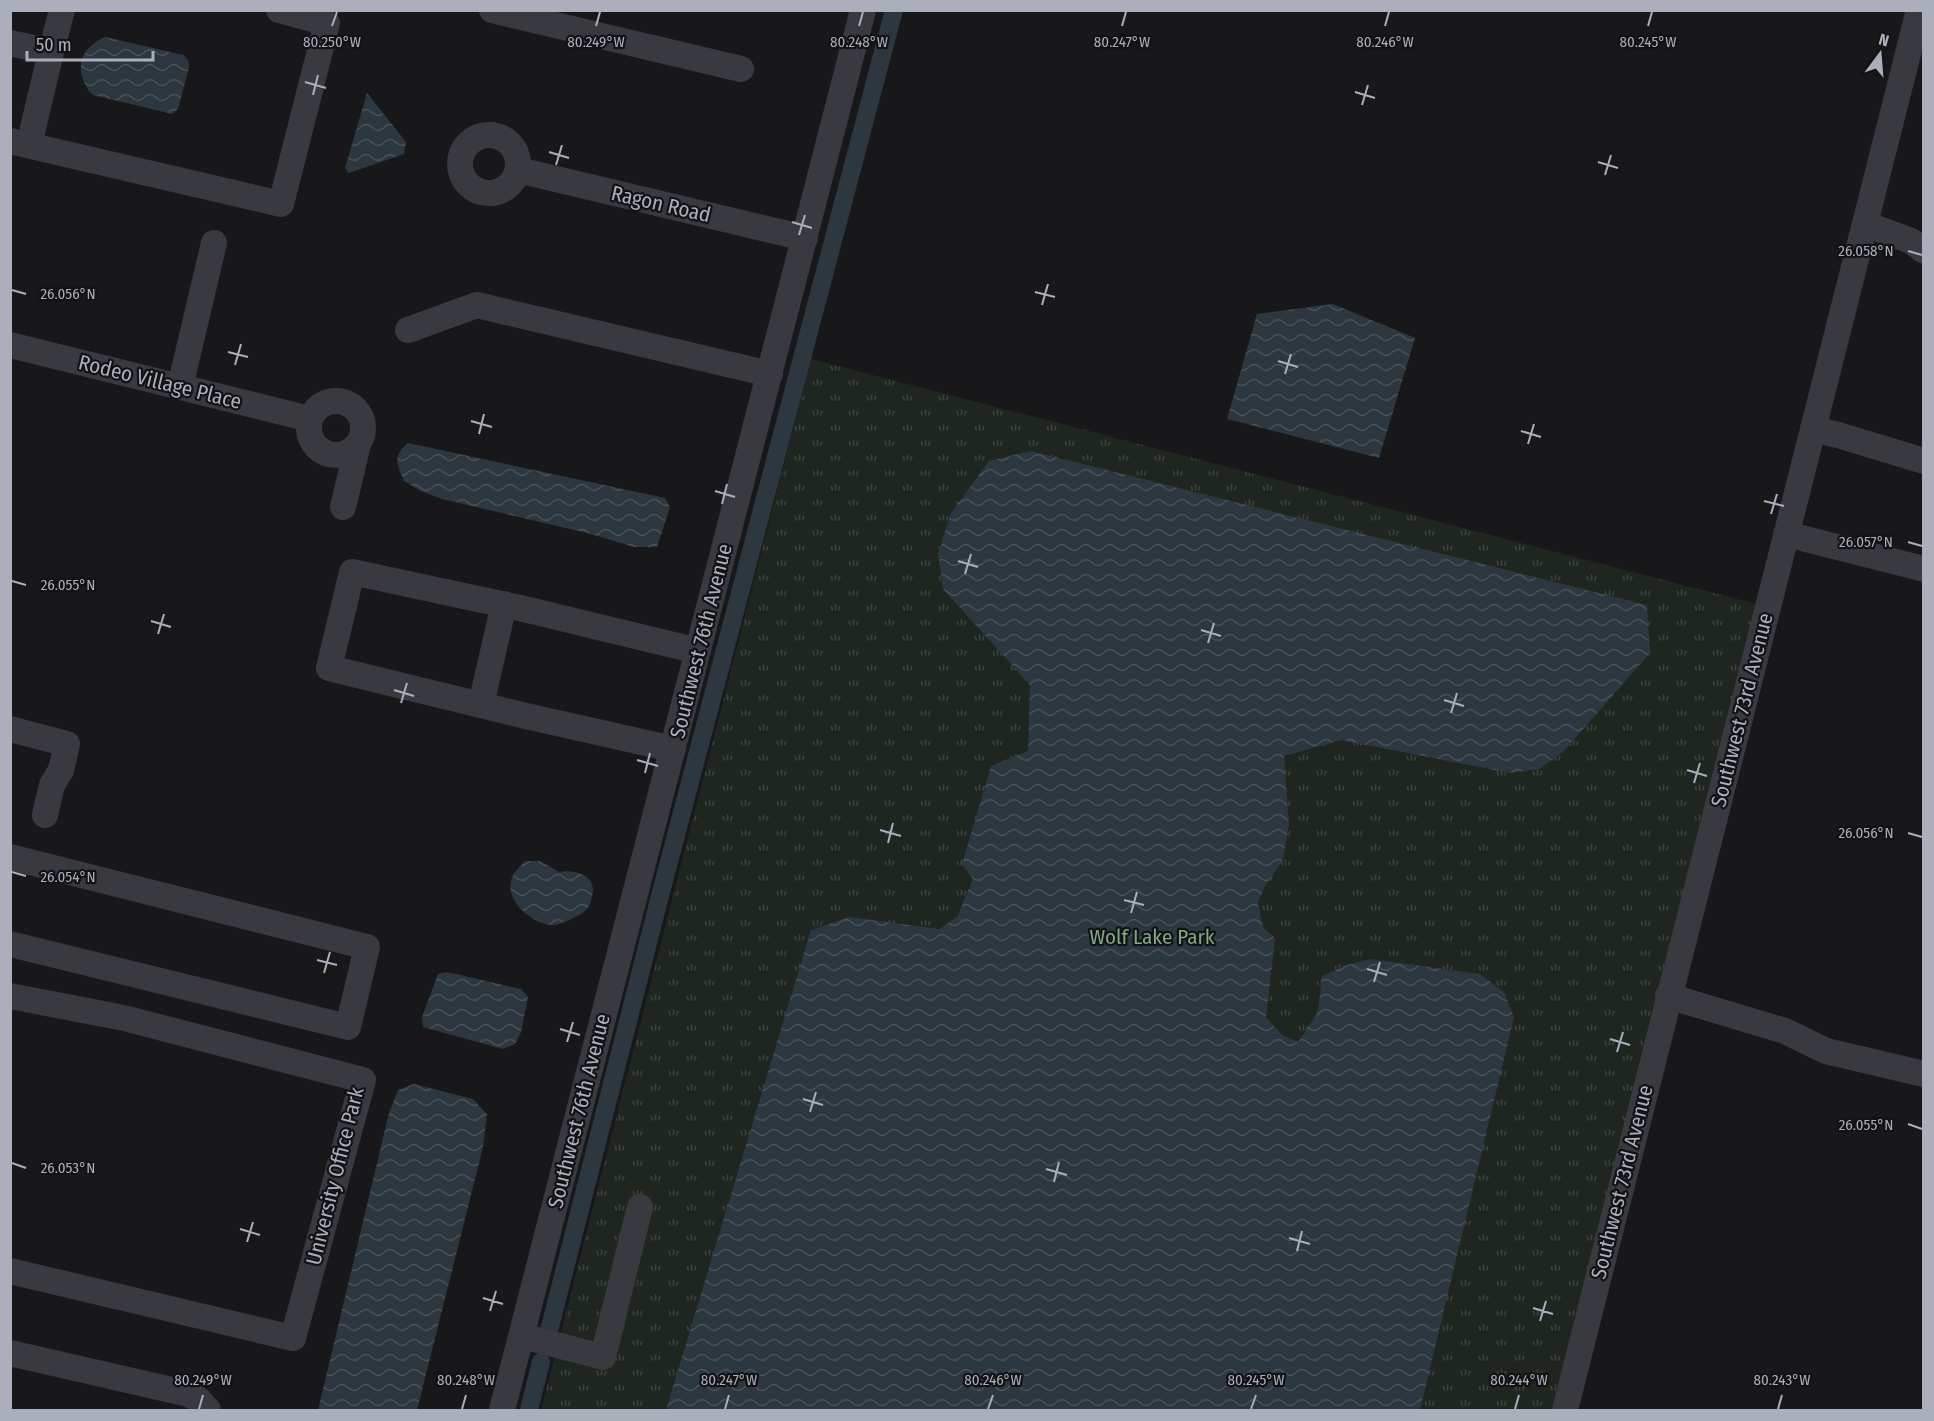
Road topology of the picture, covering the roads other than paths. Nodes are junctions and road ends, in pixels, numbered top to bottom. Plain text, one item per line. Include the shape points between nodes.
1 (62, 10) edge
2 (279, 10) edge
3 (492, 10) edge
4 (863, 10) edge
5 (1919, 10) edge
6 (10, 43) edge
7 (51, 52) junction
8 (741, 69) dead end
9 (20, 143) edge
10 (518, 170) dead end
11 (1865, 224) junction
12 (805, 238) junction
13 (214, 243) dead end
14 (1923, 251) edge
15 (408, 330) dead end
16 (10, 345) edge
17 (770, 374) junction
18 (180, 387) junction
19 (310, 419) junction
20 (1813, 429) junction
21 (358, 444) junction
22 (1923, 461) edge
23 (343, 507) dead end
24 (1786, 534) junction
25 (1923, 569) edge
26 (504, 604) junction
27 (698, 651) junction
28 (481, 705) junction
29 (10, 729) edge
30 (673, 749) junction
31 (45, 815) dead end
32 (10, 857) edge
33 (10, 944) edge
34 (10, 996) edge
35 (1668, 996) junction
36 (1923, 1074) edge
37 (640, 1208) dead end
38 (10, 1271) edge
39 (522, 1336) junction
40 (10, 1353) edge
41 (208, 1410) edge
42 (502, 1410) edge
43 (1565, 1410) edge

1 - 7 street
2 - 9 street via 327,23 281,204
3 - 8 street
4 - 12 street, Southwest 76th Avenue
5 - 11 street, Southwest 73rd Avenue
6 - 7 street
7 - 9 street
10 - 12 street, Ragon Road
11 - 14 street via 1911,241
11 - 20 street, Southwest 73rd Avenue
12 - 17 street, Southwest 76th Avenue
13 - 18 street
15 - 17 street via 477,304
16 - 18 street, Rodeo Village Place
17 - 27 street, Southwest 76th Avenue
18 - 19 street, Rodeo Village Place
19 - 21 street via 314,444 327,454 344,454
19 - 21 street via 314,411 330,401 349,404 361,417 362,436
20 - 22 street
20 - 24 street, Southwest 73rd Avenue
21 - 23 street
24 - 25 street
24 - 35 street, Southwest 73rd Avenue
26 - 27 street
26 - 28 street
26 - 28 street via 352,572 328,668
27 - 30 street, Southwest 76th Avenue
28 - 30 street
29 - 31 street via 67,744
30 - 39 street, Southwest 76th Avenue
32 - 33 street via 368,947 348,1027
34 - 38 street, University Office Park via 124,1018 363,1080 293,1338
35 - 36 street via 1785,1031 1826,1051
35 - 43 street, Southwest 73rd Avenue
37 - 39 street via 603,1357
39 - 42 street, Southwest 76th Avenue
40 - 41 street via 174,1389 199,1400

